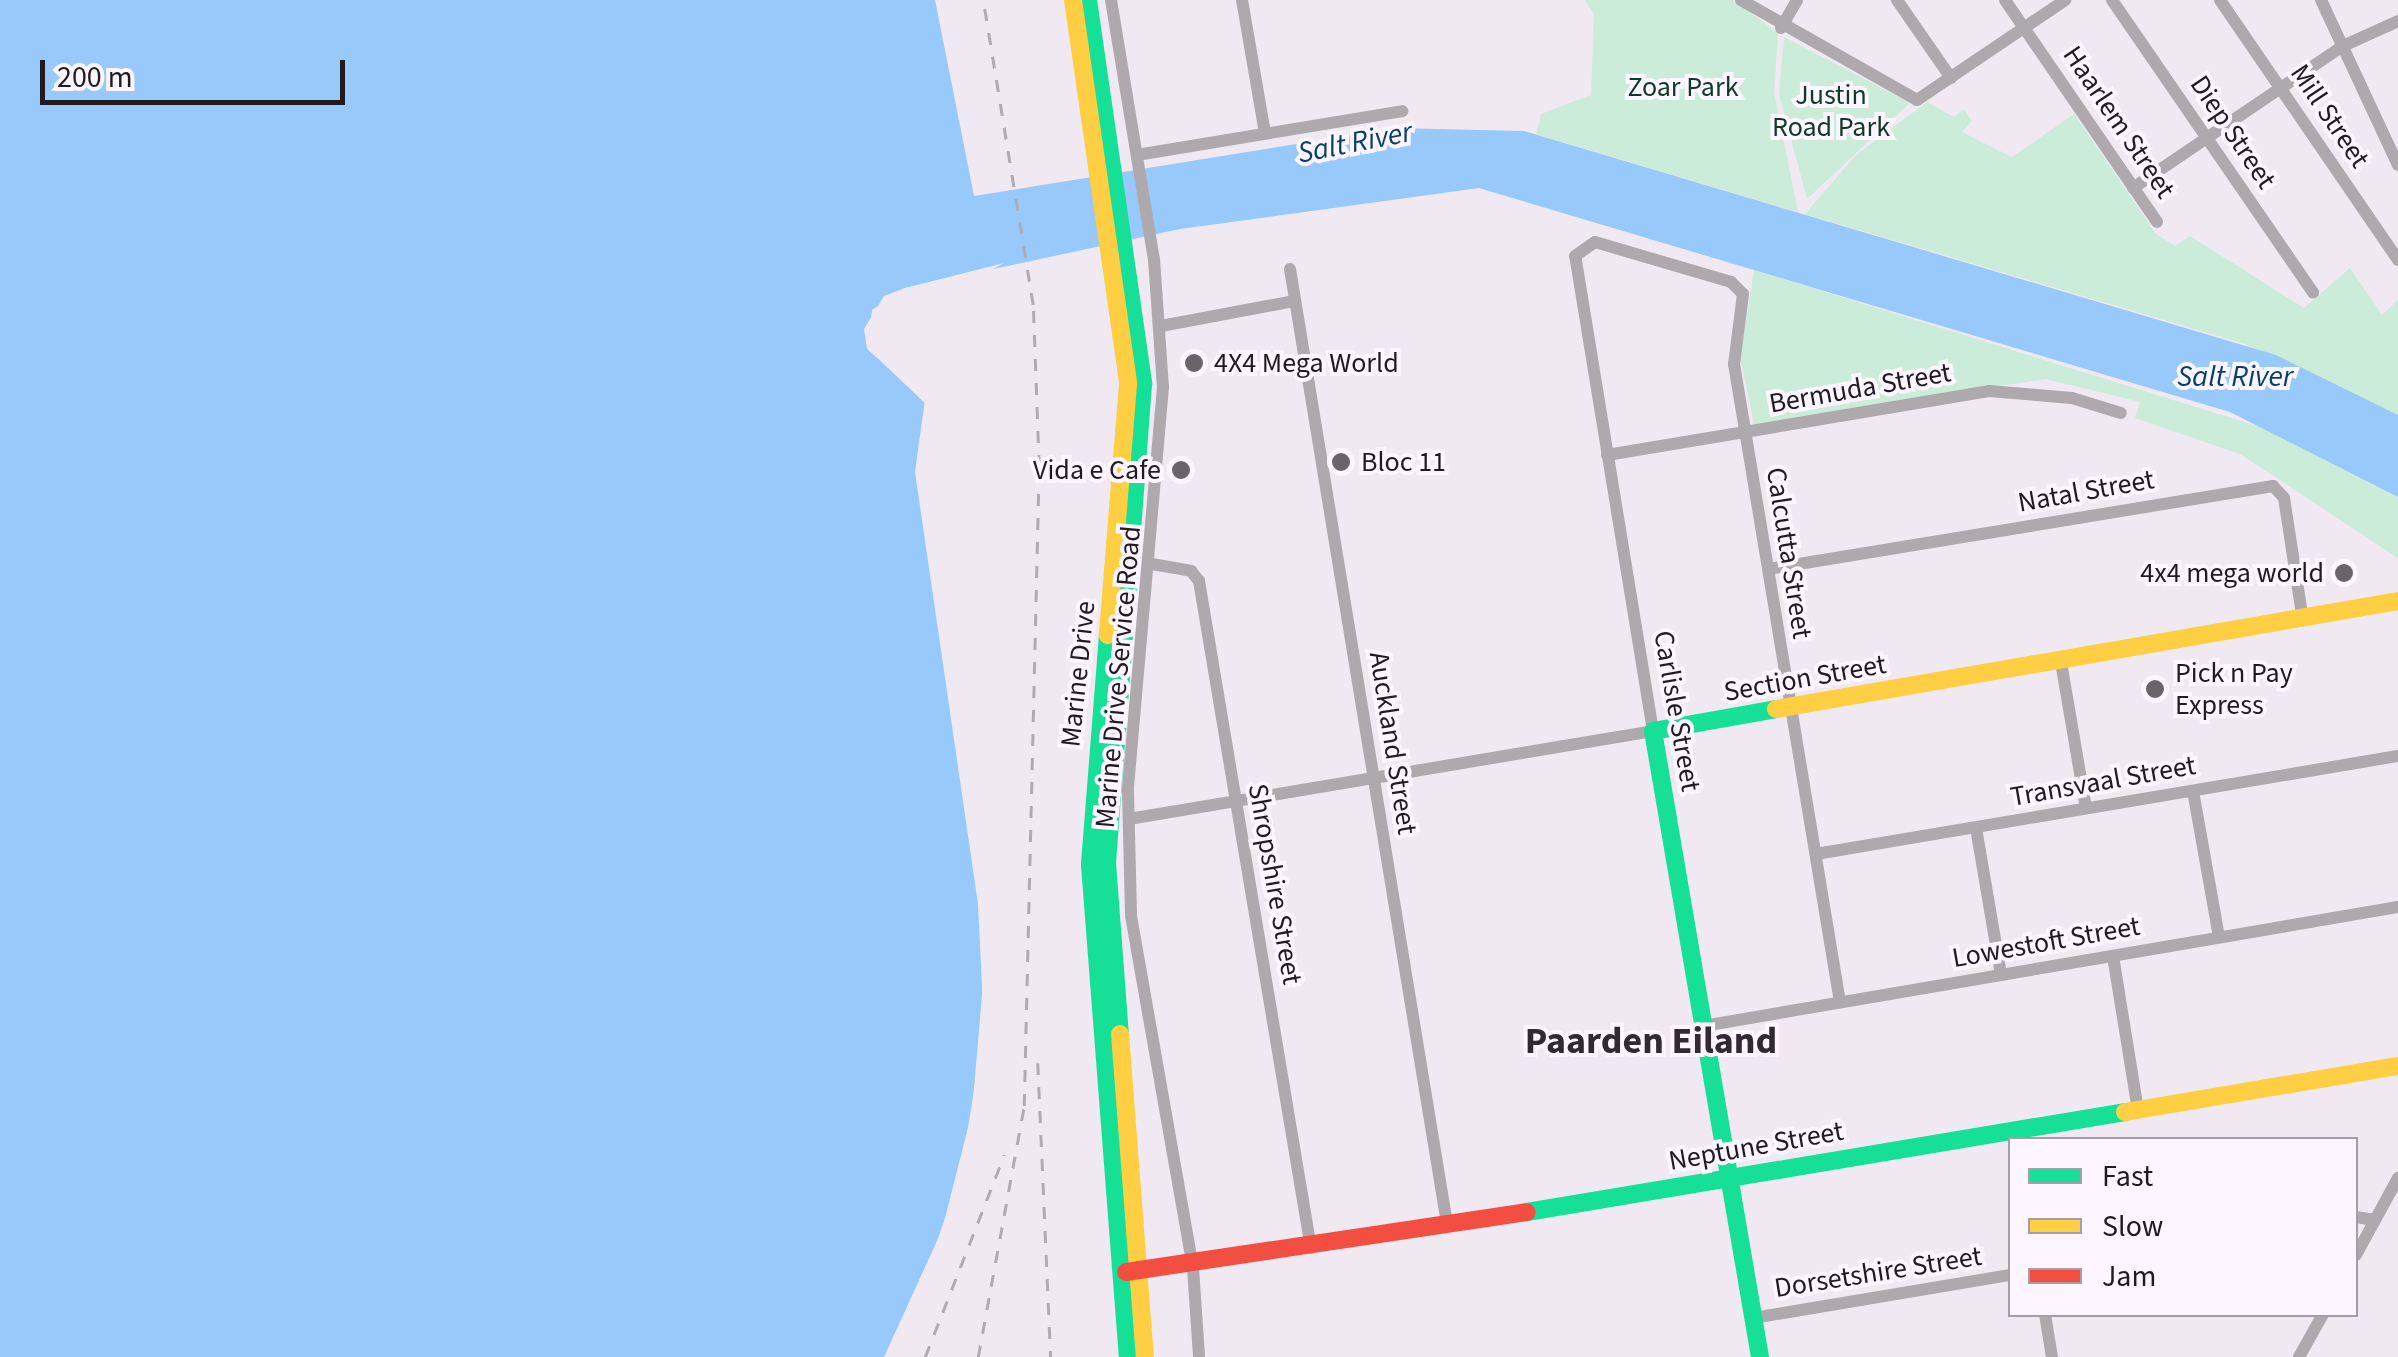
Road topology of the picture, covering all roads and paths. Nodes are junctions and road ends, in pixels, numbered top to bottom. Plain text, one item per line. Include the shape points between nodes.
1 (1072, 0) edge
2 (1088, 0) edge
3 (1111, 0) edge
4 (1242, 0) edge
5 (1741, 0) edge
6 (1798, 0) edge
7 (1897, 0) edge
8 (2005, 0) edge
9 (2065, 0) edge
10 (2112, 0) edge
11 (2220, 0) edge
12 (2321, 0) edge
13 (2398, 21) edge
14 (1781, 28) junction
15 (2024, 28) junction
16 (2343, 46) junction
17 (1950, 78) junction
18 (2281, 88) junction
19 (1402, 111) dead end
20 (1265, 133) junction
21 (2207, 138) junction
22 (1138, 160) junction
23 (2398, 165) edge
24 (1108, 170) junction
25 (2133, 188) junction
26 (2157, 222) dead end
27 (2398, 260) edge
28 (1290, 270) dead end
29 (1742, 290) joint
30 (2313, 293) dead end
31 (1294, 301) junction
32 (1162, 326) junction
33 (2121, 413) dead end
34 (1744, 433) junction
35 (1608, 455) junction
36 (1152, 564) junction
37 (1768, 570) junction
38 (2398, 604) edge
39 (2303, 621) junction
40 (2061, 662) junction
41 (1790, 708) junction
42 (1653, 731) junction
43 (2398, 756) edge
44 (1373, 778) junction
45 (2193, 791) junction
46 (1235, 802) junction
47 (2086, 808) junction
48 (1128, 819) junction
49 (1976, 828) junction
50 (1816, 854) junction
51 (2398, 907) edge
52 (2219, 938) junction
53 (2113, 956) junction
54 (2001, 974) junction
55 (1840, 1002) junction
56 (1702, 1026) junction
57 (2398, 1066) edge
58 (2138, 1110) junction
59 (2013, 1135) edge
60 (1728, 1178) junction
61 (2398, 1178) edge
62 (2358, 1218) edge
63 (2375, 1220) junction
64 (1447, 1224) junction
65 (1311, 1248) junction
66 (2358, 1251) edge
67 (1193, 1268) junction
68 (1131, 1272) junction
69 (2008, 1275) edge
70 (2045, 1317) edge
71 (2321, 1317) edge
72 (1753, 1318) junction
73 (1128, 1357) edge
74 (1145, 1357) edge
75 (1200, 1357) edge
76 (1760, 1357) edge
77 (2052, 1357) edge
78 (2299, 1357) edge

1 - 24 street, Marine Drive
2 - 24 street, Marine Drive
3 - 22 street, Marine Drive Service Road
4 - 20 street
5 - 14 street
6 - 14 street
7 - 17 street
8 - 15 street, Haarlem Street
9 - 15 street
10 - 21 street, Diep Street
11 - 18 street, Mill Street
12 - 16 street
13 - 16 street
14 - 17 street via 1918,100
15 - 17 street
15 - 25 street, Haarlem Street
16 - 18 street
16 - 23 street
18 - 21 street
18 - 27 street, Mill Street
19 - 20 street
20 - 22 street
21 - 25 street
21 - 30 street, Diep Street
22 - 32 street, Marine Drive Service Road
24 - 68 street, Marine Drive via 1125,264 1128,441 1090,865
25 - 26 street, Haarlem Street
28 - 31 street, Auckland Street
29 - 34 street, Calcutta Street via 1733,356
29 - 35 street, Carlisle Street via 1596,242 1578,246
31 - 32 street
31 - 44 street, Auckland Street
32 - 36 street, Marine Drive Service Road
33 - 34 street, Bermuda Street via 2072,398 1989,391
34 - 35 street, Bermuda Street
34 - 37 street, Calcutta Street
35 - 42 street, Carlisle Street
36 - 46 street, Shropshire Street via 1191,571 1199,582
36 - 48 street, Marine Drive Service Road
37 - 39 street, Natal Street via 2272,486 2284,498
37 - 41 street, Calcutta Street
38 - 39 street, Section Street
39 - 40 street, Section Street
40 - 41 street, Section Street
40 - 47 street
41 - 42 street, Section Street
41 - 50 street, Calcutta Street
42 - 44 street, Section Street
42 - 56 street, Carlisle Street
43 - 45 street, Transvaal Street
44 - 46 street, Section Street
44 - 64 street, Auckland Street
45 - 47 street, Transvaal Street
45 - 52 street
46 - 48 street, Section Street
46 - 65 street, Shropshire Street
47 - 49 street, Transvaal Street
48 - 67 street, Marine Drive Service Road via 1131,916
49 - 50 street, Transvaal Street
49 - 54 street
50 - 55 street, Calcutta Street
51 - 52 street, Lowestoft Street
52 - 53 street, Lowestoft Street
53 - 54 street, Lowestoft Street
53 - 58 street
54 - 55 street, Lowestoft Street
55 - 56 street, Lowestoft Street
56 - 60 street, Carlisle Street
57 - 58 street, Neptune Street
58 - 59 street, Neptune Street
59 - 60 street, Neptune Street
60 - 64 street, Neptune Street
60 - 72 street, Carlisle Street
61 - 63 street
62 - 63 street
63 - 66 street
64 - 65 street, Neptune Street
65 - 67 street, Neptune Street
67 - 68 street, Neptune Street
67 - 75 street, Marine Drive Service Road
68 - 73 street, Marine Drive
68 - 74 street, Marine Drive
69 - 72 street, Dorsetshire Street
70 - 77 street
71 - 78 street
72 - 76 street, Carlisle Street

